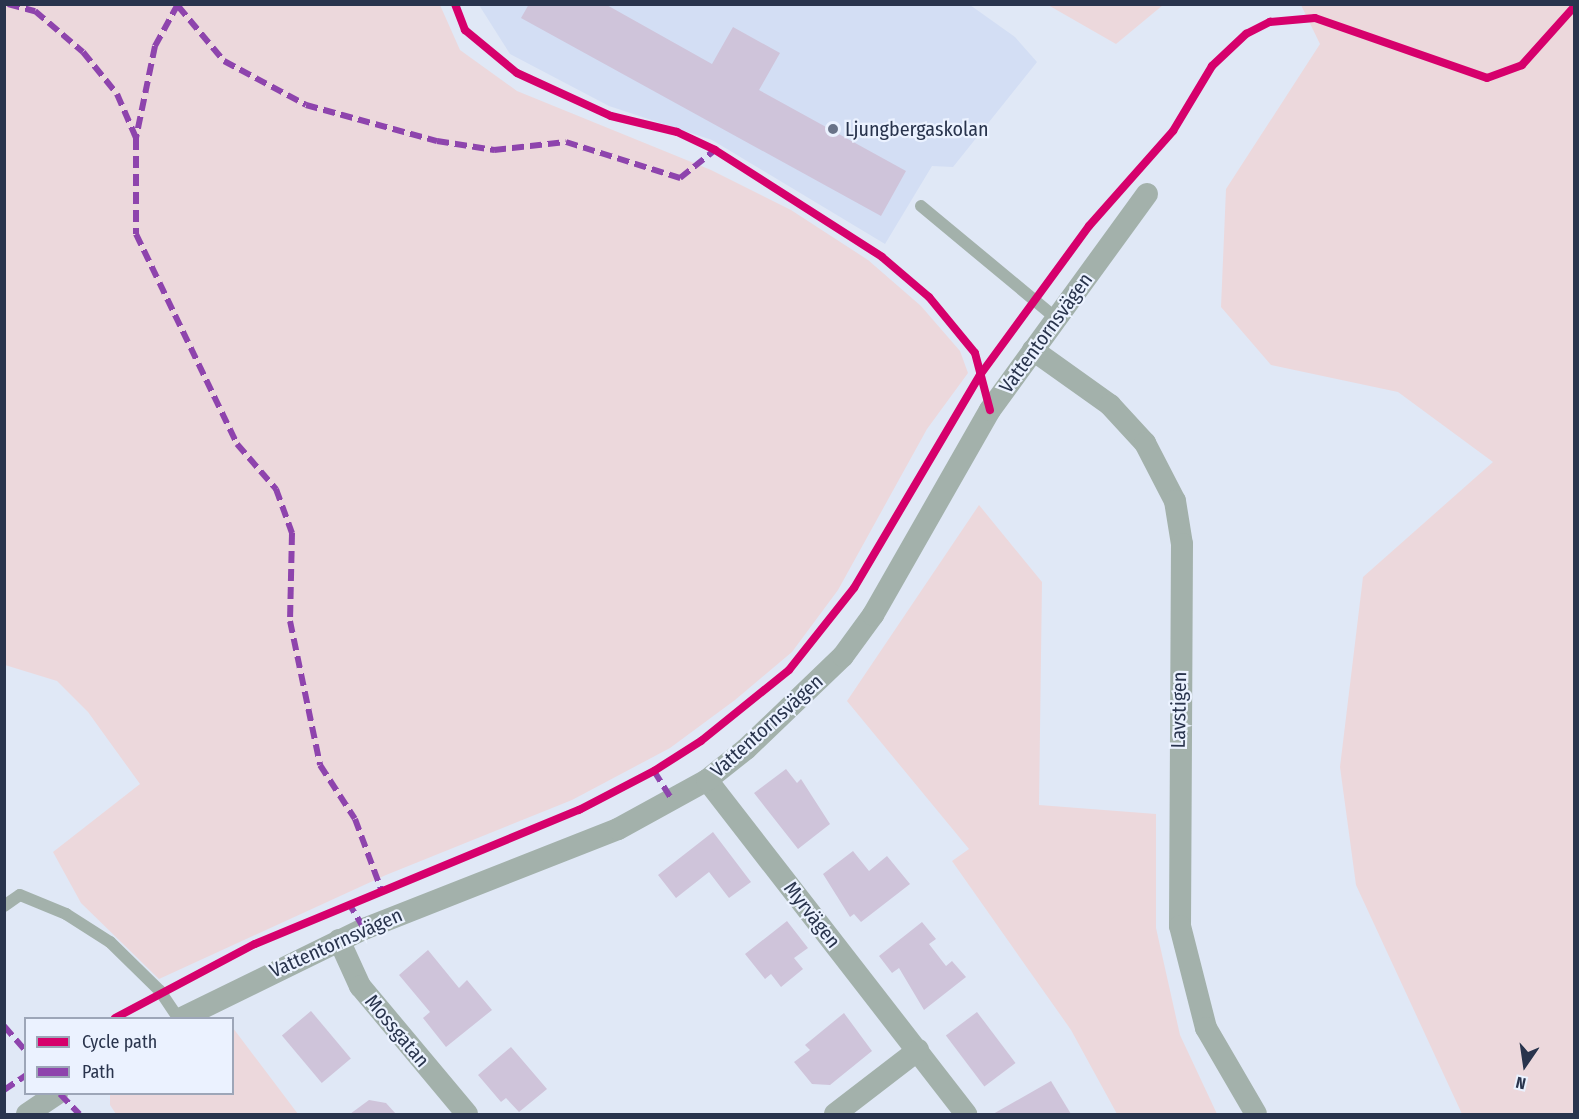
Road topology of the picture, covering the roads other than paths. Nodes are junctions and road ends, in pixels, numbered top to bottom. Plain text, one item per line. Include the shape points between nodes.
1 (1147, 194) dead end
2 (921, 206) dead end
3 (1056, 318) junction
4 (1033, 350) junction
5 (707, 780) junction
6 (4, 906) edge
7 (339, 940) junction
8 (179, 1017) edge
9 (182, 1017) edge
10 (918, 1050) junction
11 (56, 1095) edge
12 (27, 1114) edge
13 (467, 1114) edge
14 (835, 1114) edge
15 (966, 1114) edge
16 (1256, 1114) edge

1 - 3 street, Vattentornsvägen
2 - 3 lane
3 - 4 street, Vattentornsvägen
4 - 5 street, Vattentornsvägen via 958,460 904,564 843,656 777,723
4 - 16 street, Lavstigen via 1110,405 1145,444 1175,501 1182,544 1180,926 1206,1028
5 - 7 street, Vattentornsvägen via 618,829
5 - 10 street, Myrvägen
6 - 8 lane via 20,895 84,925 110,942 160,991
7 - 9 street, Vattentornsvägen
7 - 13 street, Mossgatan via 360,987
10 - 14 street
10 - 15 street, Myrvägen
11 - 12 street

